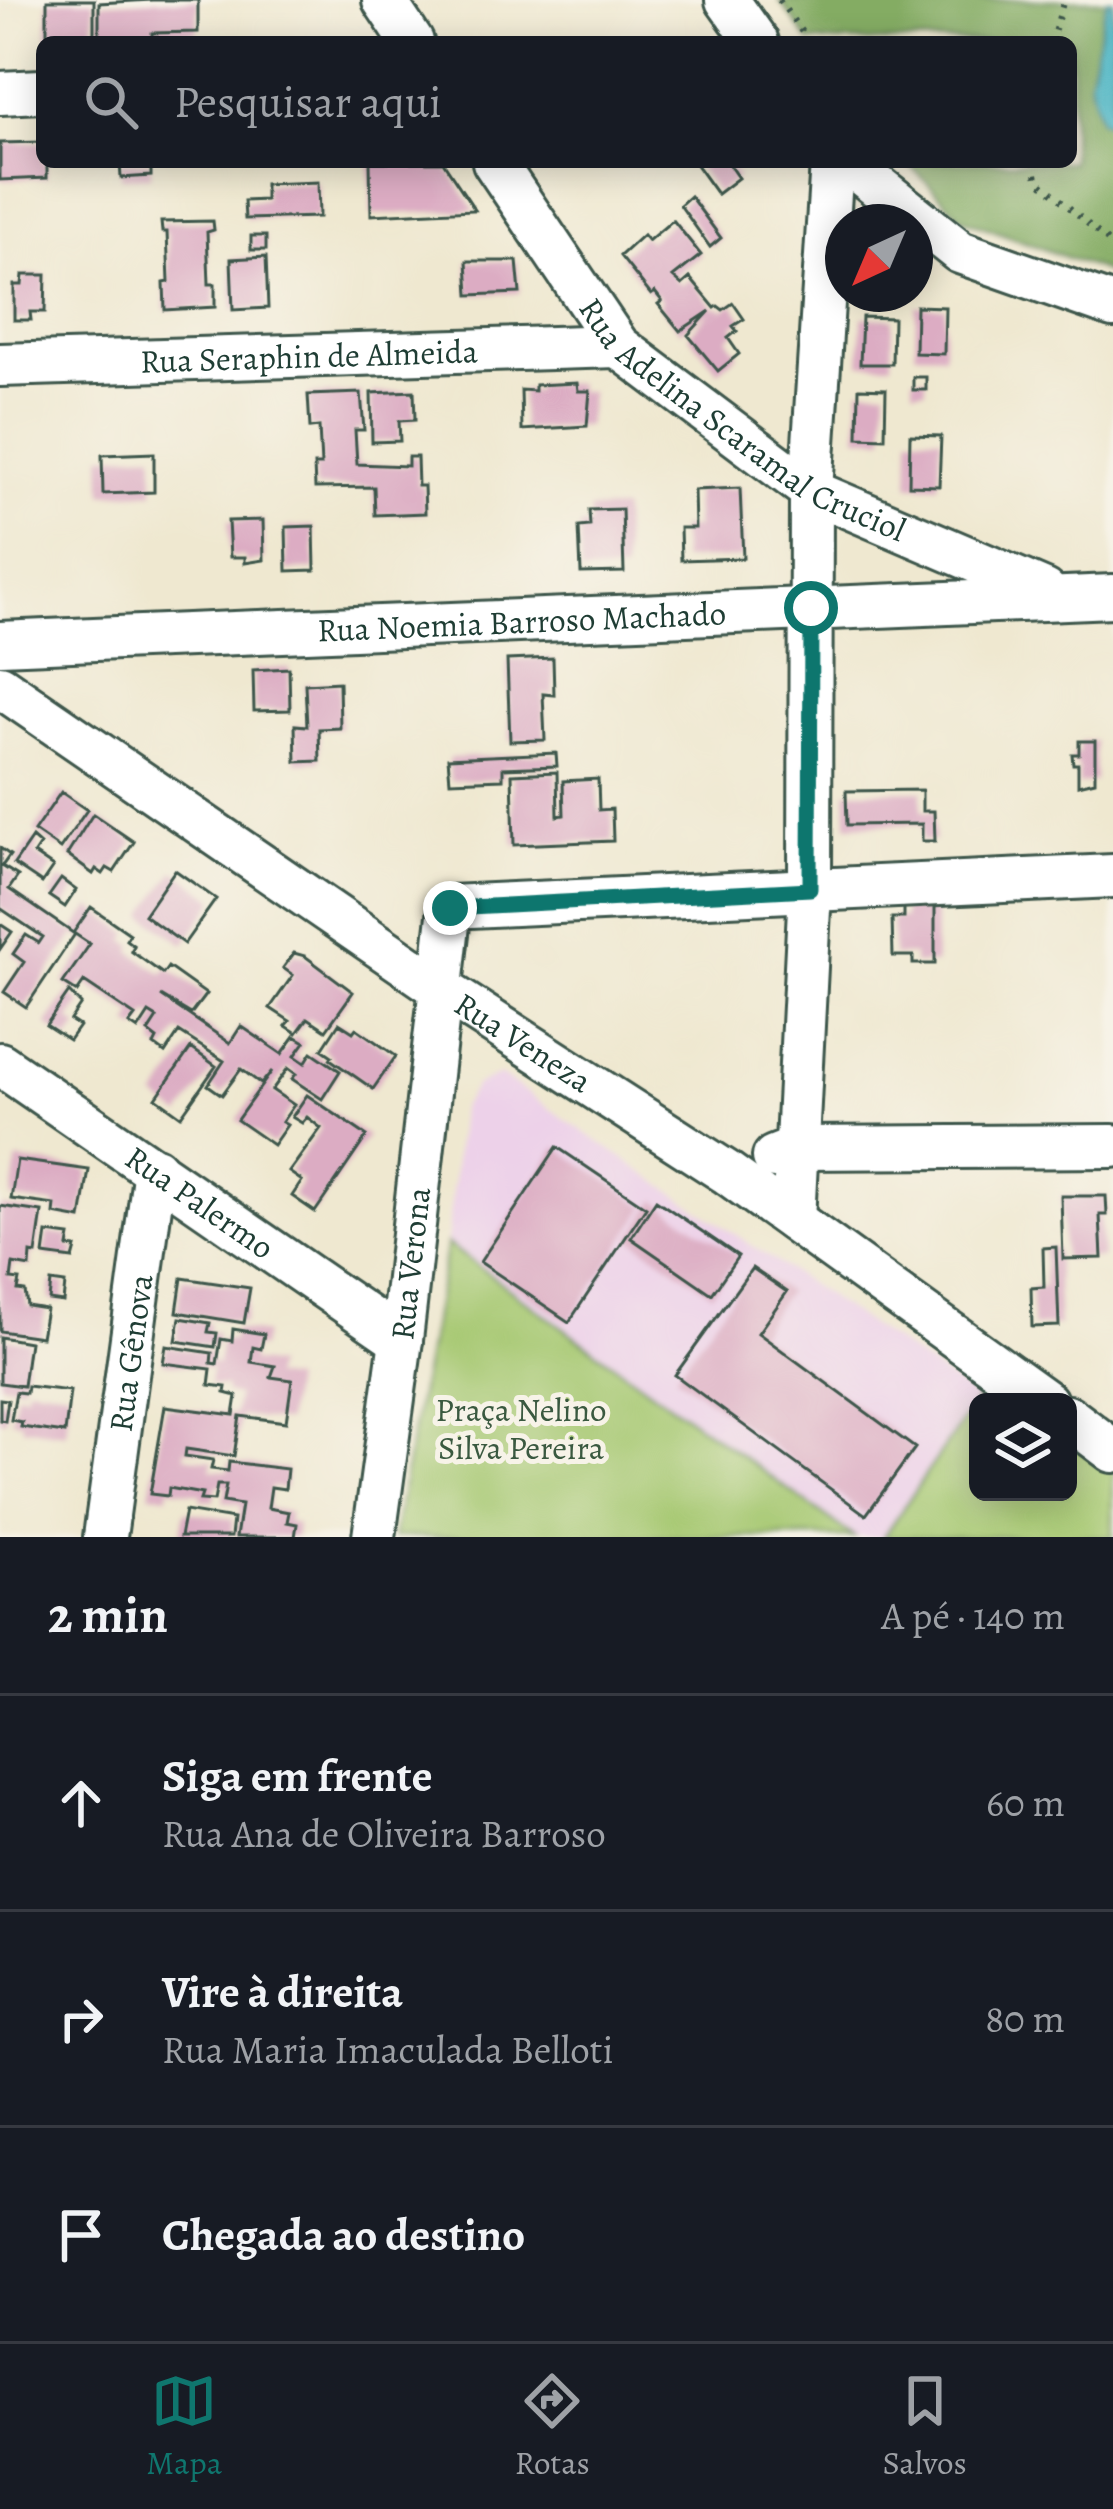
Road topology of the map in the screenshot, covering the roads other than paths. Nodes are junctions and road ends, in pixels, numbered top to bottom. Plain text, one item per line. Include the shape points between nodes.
1 (384, 0) edge
2 (727, 0) edge
3 (408, 36) edge
4 (753, 36) edge
5 (36, 91) edge
6 (0, 93) edge
7 (498, 168) edge
8 (832, 168) edge
9 (855, 168) edge
10 (1113, 306) edge
11 (618, 346) junction
12 (0, 365) edge
13 (811, 491) junction
14 (1113, 596) edge
15 (1058, 597) junction
16 (811, 608) junction
17 (0, 643) edge
18 (0, 686) edge
19 (1113, 876) edge
20 (810, 889) junction
21 (440, 988) junction
22 (0, 1064) edge
23 (1113, 1146) edge
24 (797, 1148) junction
25 (155, 1169) junction
26 (726, 1172) junction
27 (793, 1220) junction
28 (401, 1340) junction
29 (1033, 1393) edge
30 (105, 1537) edge
31 (374, 1537) edge

1 - 3 street
2 - 4 street
5 - 6 street
7 - 11 street, Rua Adelina Scaramal Cruciol
8 - 13 street
9 - 10 street via 959,252
11 - 12 street, Rua Seraphin de Almeida
11 - 13 street, Rua Adelina Scaramal Cruciol
13 - 15 street, Rua Adelina Scaramal Cruciol
13 - 16 street
14 - 15 street, Rua Noemia Barroso Machado
15 - 16 street, Rua Noemia Barroso Machado
16 - 17 street, Rua Noemia Barroso Machado
16 - 20 street
18 - 21 street, Rua Veneza
19 - 20 street
20 - 21 street, Rua Verona via 450,908
20 - 24 street
21 - 26 street, Rua Veneza
21 - 28 street, Rua Verona
22 - 25 street, Rua Palermo
23 - 24 street
24 - 26 street
24 - 27 street
25 - 28 street, Rua Palermo
25 - 30 street, Rua Gênova
26 - 27 street, Rua Veneza
27 - 29 street, Rua Veneza
28 - 31 street, Rua Verona

